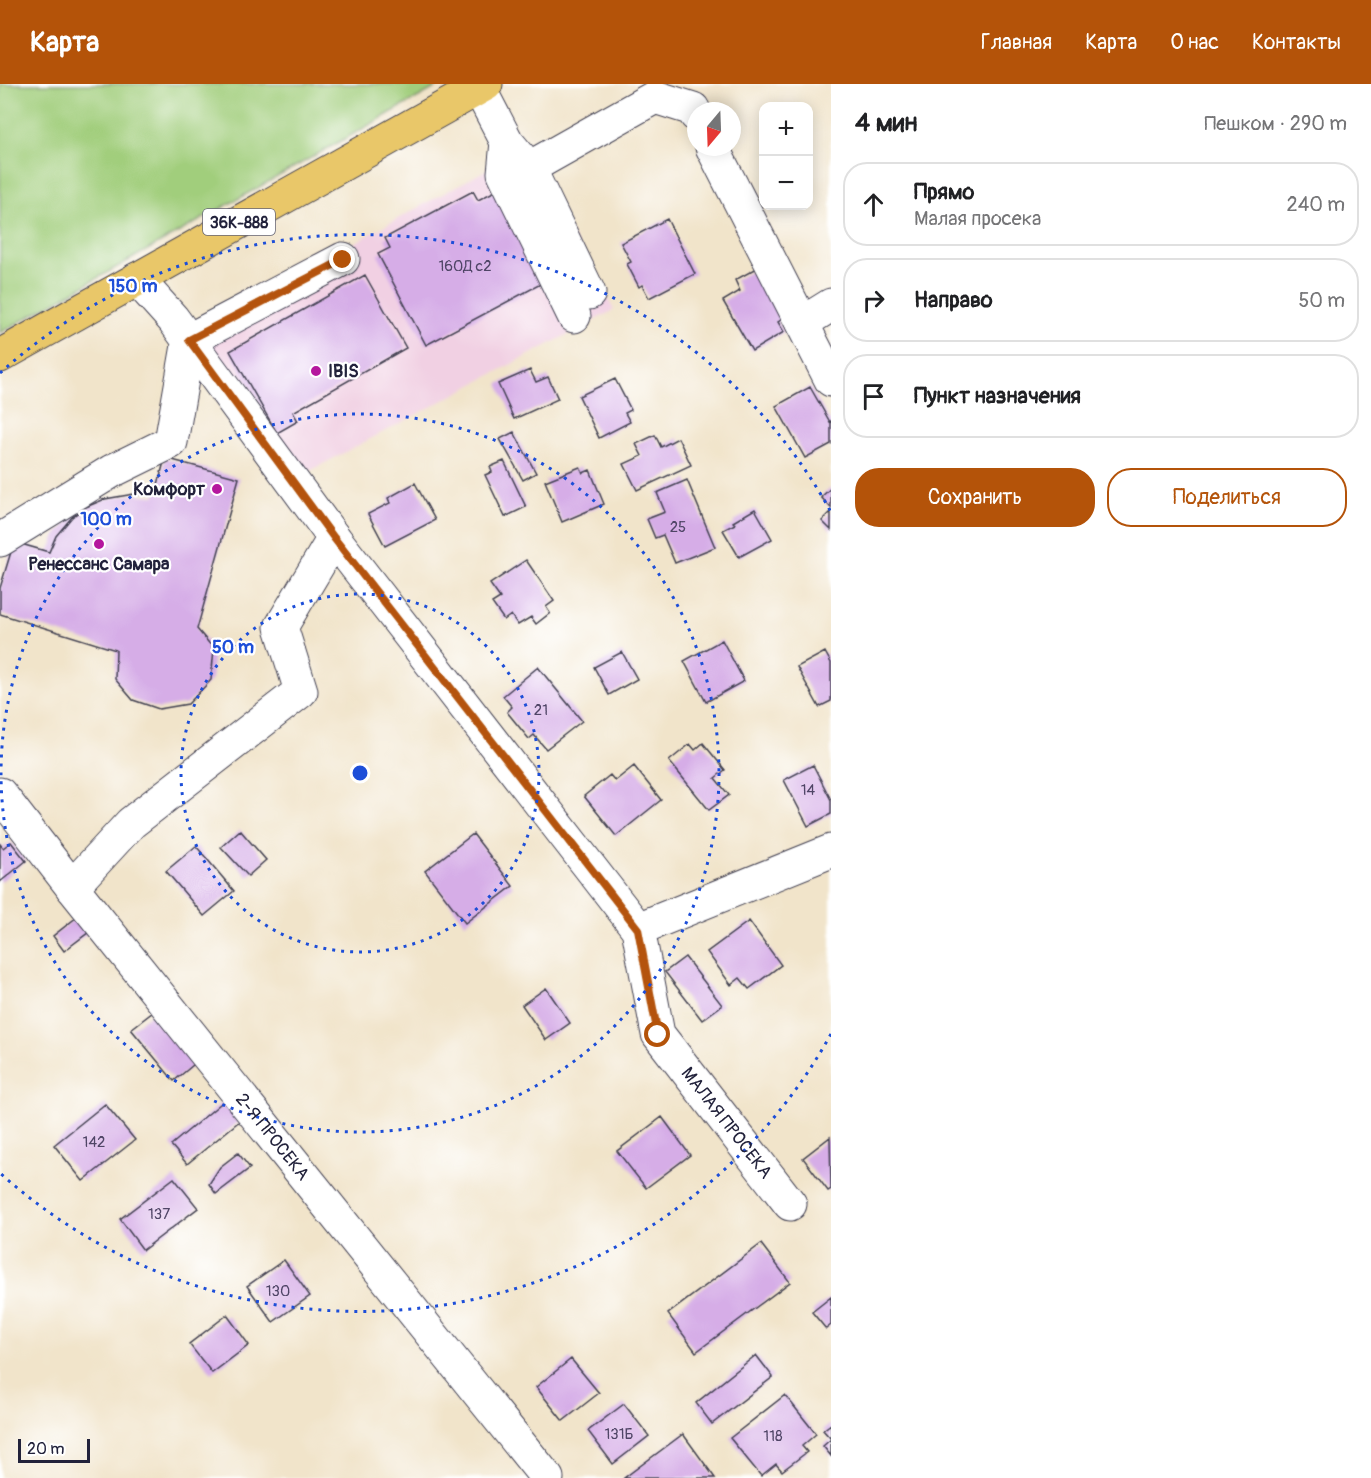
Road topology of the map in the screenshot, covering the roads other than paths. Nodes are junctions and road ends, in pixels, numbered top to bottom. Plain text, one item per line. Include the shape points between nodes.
1 (482, 86) edge
2 (687, 107) edge
3 (507, 142) junction
4 (717, 156) edge
5 (529, 168) junction
6 (343, 260) dead end
7 (137, 279) junction
8 (831, 305) edge
9 (802, 323) junction
10 (189, 340) junction
11 (0, 356) edge
12 (831, 380) edge
13 (334, 538) junction
14 (0, 540) edge
15 (0, 794) edge
16 (831, 851) edge
17 (72, 887) junction
18 (638, 929) junction
19 (789, 1204) dead end
20 (547, 1478) edge

1 - 3 street
1 - 7 main road, 36К-888
2 - 5 street via 655,97
3 - 5 street
3 - 5 street via 504,172 582,304
4 - 9 street
6 - 10 street
7 - 10 street, МАЛАЯ ПРОСЕКА
7 - 11 main road, 36К-888
8 - 9 street
9 - 12 street
10 - 13 street, МАЛАЯ ПРОСЕКА
10 - 14 street via 171,442 112,471
13 - 17 street via 281,627 301,692 131,824
13 - 18 street, МАЛАЯ ПРОСЕКА
15 - 17 street, 2-Я ПРОСЕКА
16 - 18 street
17 - 20 street, 2-Я ПРОСЕКА
18 - 19 street, МАЛАЯ ПРОСЕКА via 658,1035

